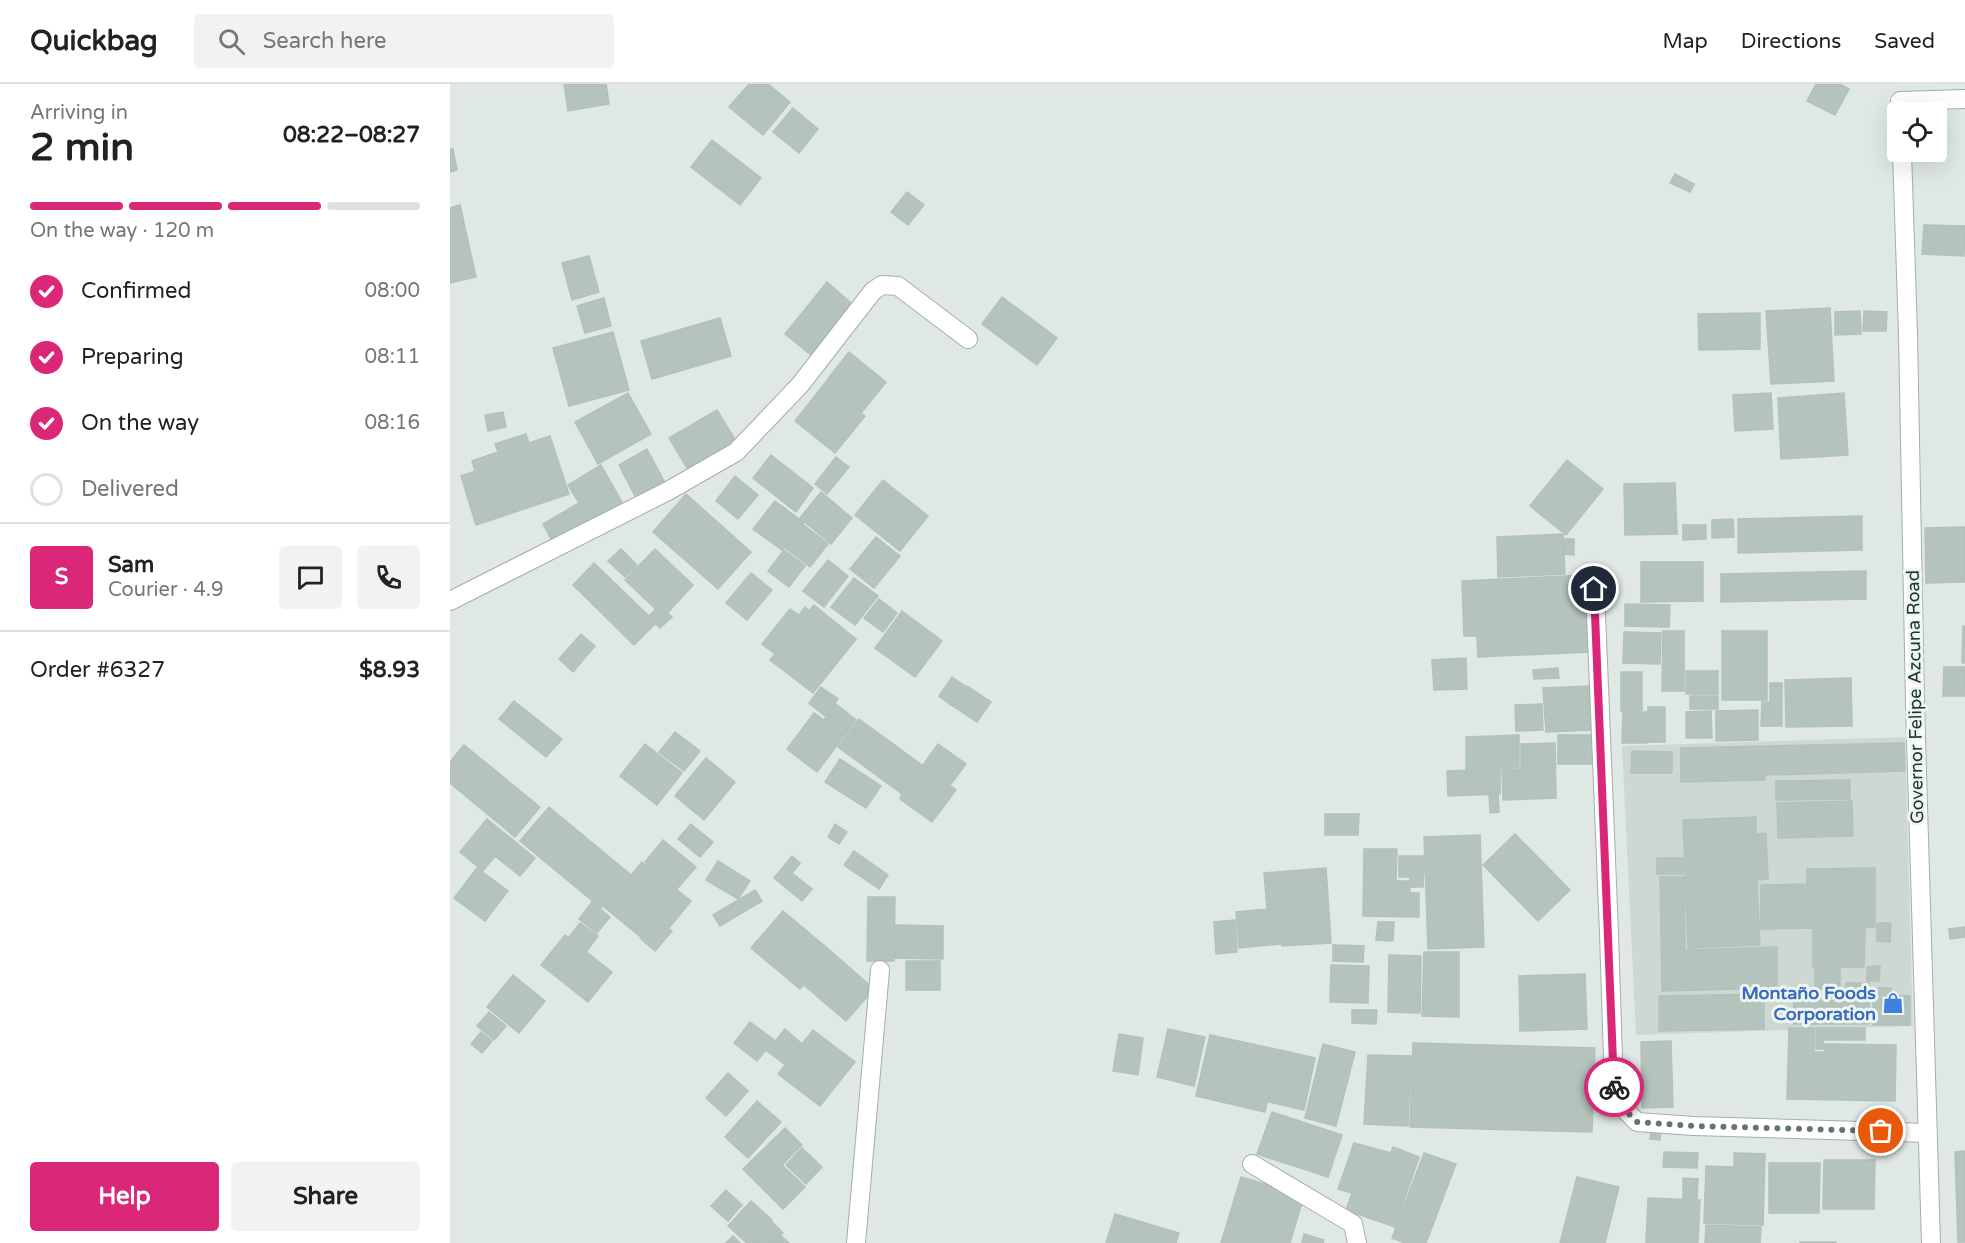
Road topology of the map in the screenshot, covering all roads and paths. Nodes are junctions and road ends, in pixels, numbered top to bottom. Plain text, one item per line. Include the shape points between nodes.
1 (1899, 99) edge
2 (1965, 99) edge
3 (1902, 162) edge
4 (968, 339) dead end
5 (1594, 589) dead end
6 (450, 601) edge
7 (880, 970) dead end
8 (1928, 1133) junction
9 (1252, 1164) dead end
10 (856, 1243) edge
11 (1357, 1243) edge
12 (1931, 1243) edge

1 - 2 street
3 - 8 street, Governor Felipe Azcuna Road
4 - 6 street via 898,286 882,285 873,291 800,385 735,452 668,491
5 - 8 street via 1614,1089 1620,1105 1637,1122
7 - 10 street
8 - 12 street, Governor Felipe Azcuna Road
9 - 11 street via 1353,1224

